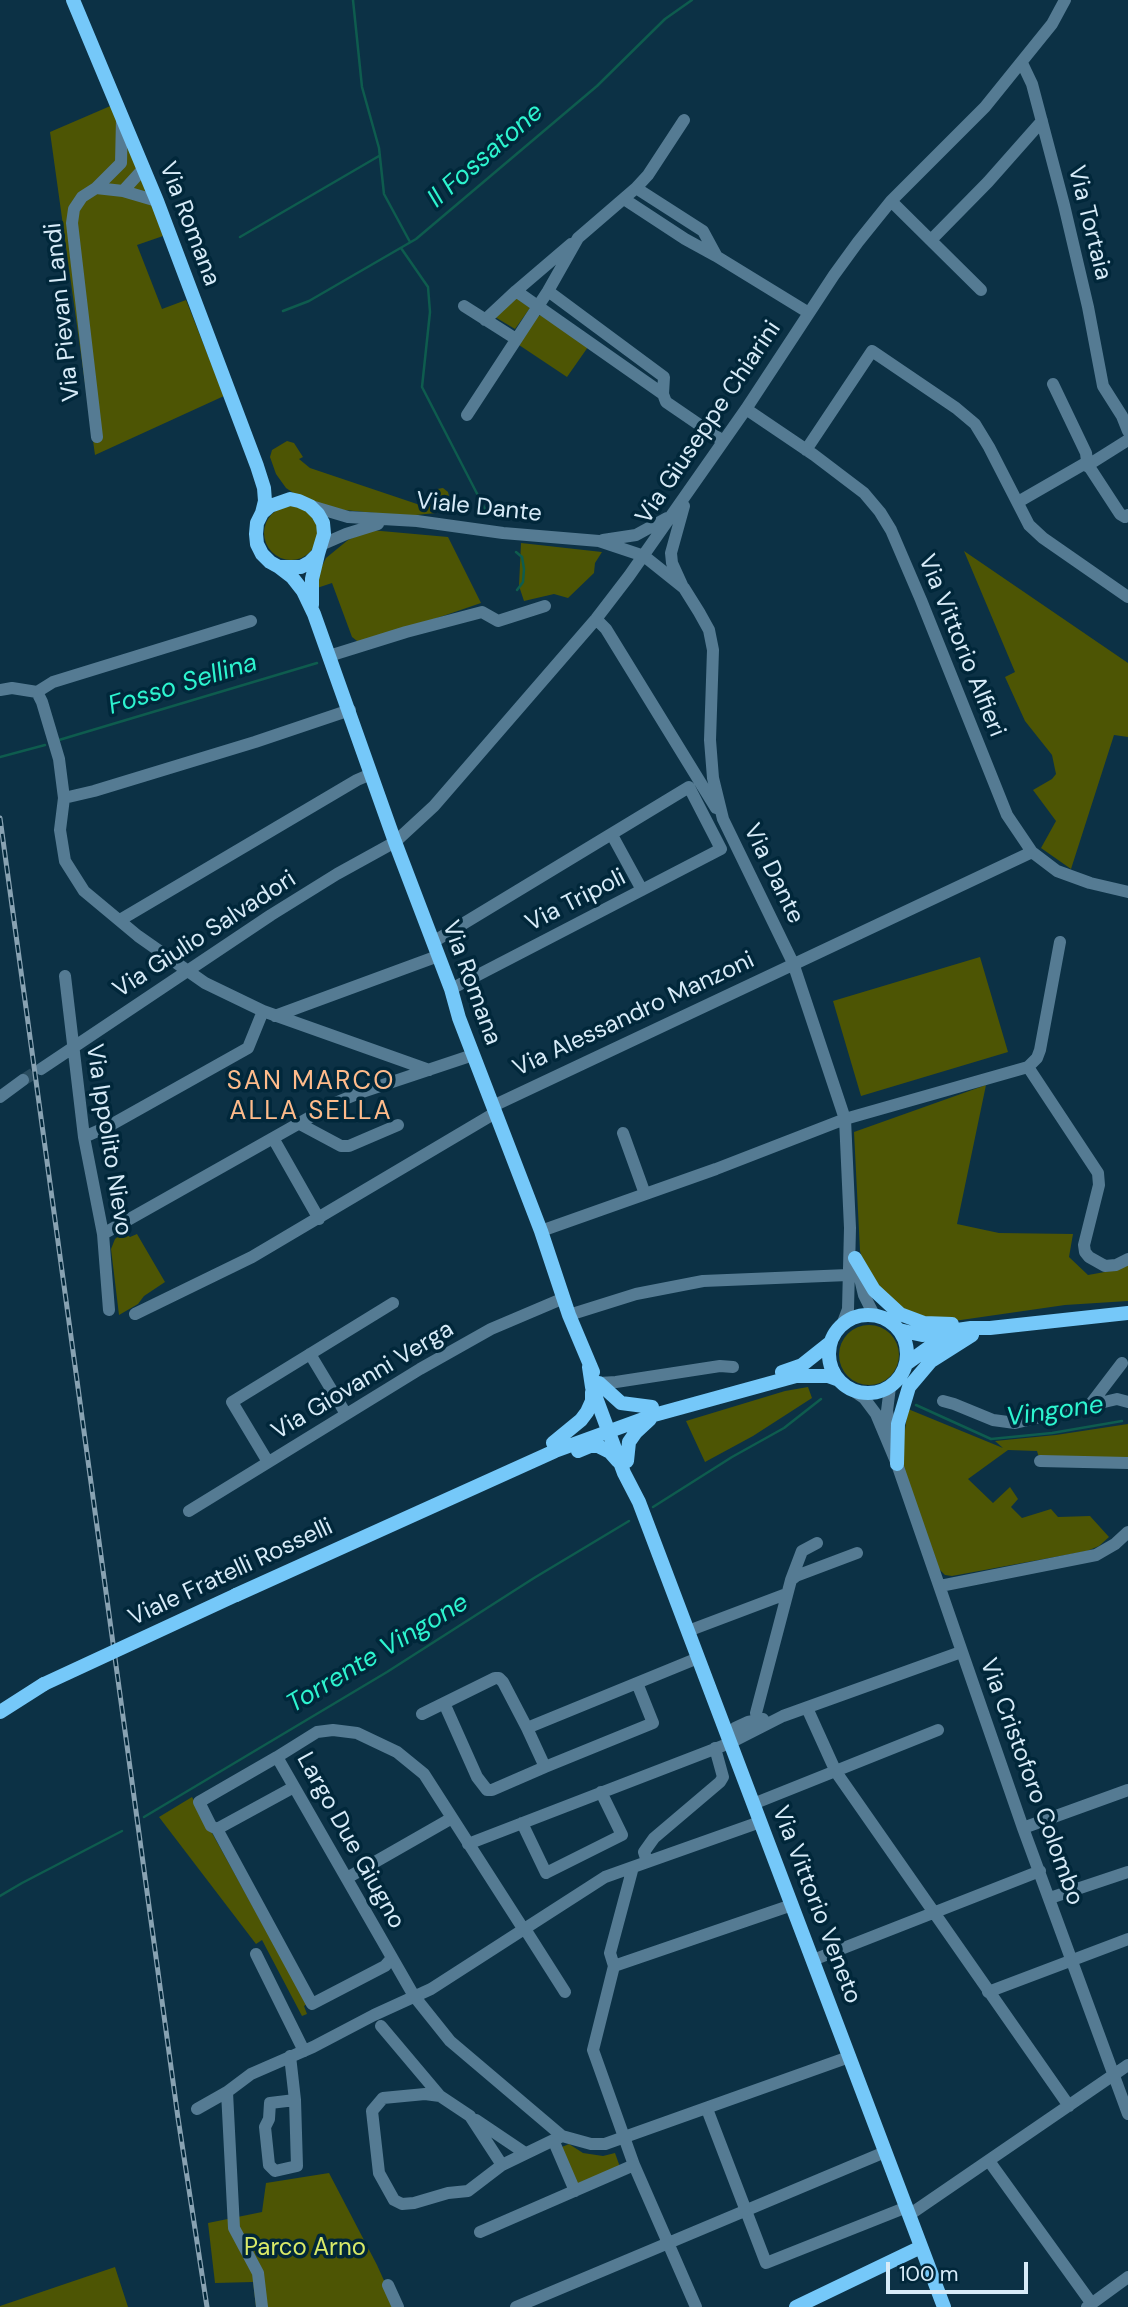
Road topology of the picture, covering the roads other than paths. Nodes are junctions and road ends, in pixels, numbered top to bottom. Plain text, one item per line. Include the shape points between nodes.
1 (73, 0) edge
2 (1065, 0) edge
3 (1022, 63) junction
4 (121, 119) junction
5 (684, 120) dead end
6 (1042, 121) junction
7 (121, 163) junction
8 (144, 168) junction
9 (96, 188) junction
10 (636, 188) junction
11 (123, 191) junction
12 (624, 199) junction
13 (158, 201) junction
14 (891, 201) junction
15 (578, 238) junction
16 (931, 240) junction
17 (716, 256) junction
18 (981, 290) dead end
19 (516, 291) junction
20 (548, 291) junction
21 (464, 306) dead end
22 (538, 306) junction
23 (809, 313) junction
24 (485, 320) junction
25 (516, 339) junction
26 (1053, 384) dead end
27 (663, 394) junction
28 (746, 409) junction
29 (467, 415) dead end
30 (1128, 431) edge
31 (97, 437) dead end
32 (1128, 440) edge
33 (723, 441) junction
34 (806, 450) junction
35 (1084, 464) junction
36 (257, 466) junction
37 (688, 492) junction
38 (290, 499) junction
39 (1018, 502) junction
40 (310, 506) junction
41 (262, 513) junction
42 (673, 514) junction
43 (1128, 515) edge
44 (388, 521) junction
45 (599, 541) junction
46 (617, 546) junction
47 (320, 549) junction
48 (644, 556) junction
49 (279, 567) junction
50 (629, 576) junction
51 (684, 588) junction
52 (1128, 597) edge
53 (545, 606) dead end
54 (313, 614) junction
55 (596, 619) junction
56 (251, 621) dead end
57 (329, 656) junction
58 (0, 690) edge
59 (37, 692) junction
60 (350, 710) junction
61 (371, 774) junction
62 (64, 798) junction
63 (723, 819) junction
64 (612, 835) junction
65 (395, 842) junction
66 (1031, 852) junction
67 (642, 890) junction
68 (1128, 892) edge
69 (120, 920) junction
70 (1060, 942) dead end
71 (435, 949) junction
72 (793, 962) junction
73 (188, 971) junction
74 (65, 976) dead end
75 (451, 989) junction
76 (269, 1014) junction
77 (72, 1048) junction
78 (473, 1055) junction
79 (1028, 1067) junction
80 (41, 1069) tunnel mouth
81 (429, 1070) junction
82 (23, 1080) tunnel mouth
83 (0, 1097) edge
84 (494, 1109) junction
85 (845, 1119) junction
86 (298, 1124) junction
87 (398, 1125) dead end
88 (624, 1133) dead end
89 (84, 1138) junction
90 (272, 1138) junction
91 (645, 1194) junction
92 (319, 1219) junction
93 (850, 1228) junction
94 (541, 1231) junction
95 (103, 1234) junction
96 (855, 1258) junction
97 (1128, 1259) edge
98 (848, 1275) junction
99 (564, 1298) junction
100 (393, 1303) dead end
101 (109, 1310) dead end
102 (1128, 1313) edge
103 (135, 1314) dead end
104 (569, 1315) junction
105 (874, 1315) junction
106 (842, 1325) junction
107 (899, 1330) junction
108 (971, 1331) junction
109 (831, 1342) junction
110 (310, 1354) junction
111 (1122, 1363) dead end
112 (906, 1364) junction
113 (733, 1367) dead end
114 (843, 1384) junction
115 (595, 1385) junction
116 (890, 1387) junction
117 (943, 1401) dead end
118 (1128, 1402) edge
119 (1090, 1405) junction
120 (653, 1411) junction
121 (346, 1414) junction
122 (610, 1426) junction
123 (553, 1443) junction
124 (1040, 1461) dead end
125 (268, 1462) junction
126 (623, 1462) junction
127 (1128, 1463) edge
128 (897, 1464) junction
129 (503, 1474) junction
130 (481, 1484) junction
131 (189, 1511) dead end
132 (646, 1520) joint
133 (1128, 1532) edge
134 (817, 1543) dead end
135 (857, 1553) dead end
136 (791, 1580) junction
137 (940, 1586) junction
138 (786, 1594) junction
139 (688, 1631) junction
140 (961, 1652) junction
141 (698, 1658) junction
142 (637, 1683) junction
143 (44, 1684) junction
144 (444, 1703) junction
145 (0, 1704) edge
146 (807, 1708) junction
147 (0, 1712) edge
148 (422, 1714) dead end
149 (783, 1716) junction
150 (757, 1720) junction
151 (527, 1728) junction
152 (938, 1730) dead end
153 (730, 1742) junction
154 (715, 1748) junction
155 (277, 1756) junction
156 (545, 1767) junction
157 (836, 1772) junction
158 (295, 1787) junction
159 (1128, 1791) edge
160 (601, 1792) junction
161 (753, 1804) junction
162 (452, 1818) junction
163 (760, 1822) junction
164 (522, 1823) junction
165 (1023, 1828) junction
166 (217, 1829) junction
167 (468, 1844) junction
168 (647, 1861) junction
169 (633, 1867) junction
170 (1040, 1871) junction
171 (1128, 1872) edge
172 (347, 1878) junction
173 (1050, 1898) junction
174 (792, 1905) junction
175 (933, 1914) junction
176 (525, 1930) junction
177 (1128, 1939) edge
178 (256, 1954) dead end
179 (392, 1958) junction
180 (813, 1960) junction
181 (1072, 1960) junction
182 (614, 1966) junction
183 (565, 1992) dead end
184 (988, 1992) junction
185 (414, 1997) junction
186 (381, 2026) dead end
187 (304, 2050) junction
188 (290, 2056) junction
189 (849, 2057) junction
190 (1128, 2065) edge
191 (1114, 2075) junction
192 (227, 2092) junction
193 (439, 2096) junction
194 (295, 2100) junction
195 (1069, 2106) junction
196 (197, 2109) dead end
197 (707, 2109) junction
198 (1128, 2114) edge
199 (470, 2116) junction
200 (625, 2138) junction
201 (558, 2139) junction
202 (525, 2152) junction
203 (885, 2152) junction
204 (989, 2161) junction
205 (502, 2165) junction
206 (634, 2165) junction
207 (575, 2191) junction
208 (744, 2209) junction
209 (908, 2211) junction
210 (480, 2232) dead end
211 (668, 2244) junction
212 (921, 2247) junction
213 (1128, 2277) edge
214 (388, 2285) dead end
215 (1089, 2305) edge
216 (802, 2306) edge
217 (262, 2307) edge
218 (398, 2307) edge
219 (516, 2307) edge
220 (696, 2307) edge
221 (944, 2307) edge

1 - 4 main road, Via Romana
2 - 3 street, Via Giuseppe Chiarini
3 - 6 street, Via Tortaia
3 - 14 street, Via Giuseppe Chiarini
4 - 7 street
4 - 8 main road, Via Romana
5 - 10 street
6 - 16 street
6 - 30 street, Via Tortaia via 1088,307 1102,386
7 - 8 street
7 - 9 street, Via Pievan Landi
8 - 11 street
8 - 13 main road, Via Romana
9 - 11 street
9 - 31 street, Via Pievan Landi via 82,197 72,223
10 - 12 street
10 - 17 street via 703,231
11 - 13 street
12 - 15 street
12 - 17 street
13 - 36 main road, Via Romana
14 - 16 street
14 - 23 street, Via Giuseppe Chiarini
15 - 19 street
15 - 20 street
16 - 18 street
17 - 23 street
19 - 22 street
19 - 24 street
20 - 22 street
20 - 27 street via 664,377
21 - 24 street
22 - 25 street
22 - 27 street
23 - 28 street, Via Giuseppe Chiarini
24 - 25 street
25 - 29 street
26 - 35 street via 1086,453
27 - 33 street via 666,402
28 - 33 street, Via Giuseppe Chiarini
28 - 34 street, Via Vittorio Alfieri
32 - 35 street
33 - 37 street, Via Giuseppe Chiarini
34 - 39 street via 872,351 975,424
34 - 66 street, Via Vittorio Alfieri via 864,493 891,530 1007,816
35 - 39 street
35 - 43 street via 1120,514
36 - 38 main road
36 - 41 main road via 264,488
37 - 42 street, Via Giuseppe Chiarini
37 - 51 street via 671,553
38 - 40 main road
38 - 41 main road
39 - 52 street via 1029,525 1043,538
40 - 44 street, Viale Dante via 348,517
40 - 47 main road via 323,523
41 - 49 main road via 257,544
42 - 45 street via 636,535
42 - 48 street, Via Giuseppe Chiarini
44 - 45 street, Viale Dante
44 - 47 street via 353,531
45 - 46 street, Viale Dante
46 - 48 street, Viale Dante
46 - 50 street via 628,559
47 - 49 main road via 301,567
47 - 54 main road via 312,579
48 - 50 street, Via Giuseppe Chiarini
48 - 51 street, Via Dante
49 - 54 main road via 303,591
50 - 55 street, Via Giuseppe Chiarini
51 - 63 street, Via Dante via 709,631 713,650 709,740
53 - 57 street via 498,621 482,612
54 - 57 main road, Via Romana
55 - 63 street
55 - 65 street, Via Giuseppe Chiarini via 466,772
56 - 59 street via 53,682
57 - 60 main road, Via Romana
58 - 59 street
59 - 62 street via 59,759
60 - 61 main road, Via Romana
60 - 62 street
61 - 65 main road, Via Romana
61 - 69 street
62 - 69 street via 60,830 65,861 84,891
63 - 72 street, Via Dante
64 - 67 street
64 - 67 street, Via Tripoli via 689,786 721,849
64 - 71 street
65 - 71 main road, Via Romana
65 - 73 street, Via Giulio Salvadori via 271,915
66 - 68 street, Via Vittorio Alfieri via 1057,871
66 - 72 street, Via Alessandro Manzoni
67 - 75 street, Via Tripoli
69 - 73 street
70 - 79 street via 1040,1050
71 - 75 main road, Via Romana
71 - 76 street
72 - 84 street, Via Alessandro Manzoni
72 - 85 street, Via Dante
73 - 76 street
73 - 77 street, Via Giulio Salvadori
74 - 77 street, Via Ippolito Nievo
75 - 78 main road, Via Romana
76 - 81 street
76 - 89 street via 248,1048
77 - 80 street, Via Giulio Salvadori
77 - 89 street, Via Ippolito Nievo
78 - 81 street
78 - 84 main road, Via Romana
79 - 85 street
79 - 97 street via 1098,1173 1085,1252 1105,1266
81 - 86 street via 335,1103
82 - 83 street
84 - 92 street, Via Alessandro Manzoni
84 - 94 main road, Via Romana
85 - 91 street
85 - 93 street, Via Dante
86 - 87 street via 341,1146
86 - 90 street
88 - 91 street
89 - 95 street, Via Ippolito Nievo
90 - 92 street
90 - 95 street
91 - 94 street
92 - 103 street, Via Alessandro Manzoni
93 - 96 street, Via Dante
93 - 98 street, Via Dante
94 - 99 main road, Via Romana
95 - 101 street, Via Ippolito Nievo
96 - 105 street, Via Dante
96 - 108 main road via 874,1290 900,1314
98 - 104 street via 703,1281 635,1294
98 - 106 street, Via Dante via 848,1309
99 - 104 main road, Via Romana
99 - 121 street, Via Giovanni Verga via 491,1329
100 - 110 street
102 - 108 main road
104 - 115 main road, Via Romana
105 - 106 main road via 862,1315
105 - 107 main road
106 - 109 main road
107 - 108 main road via 922,1335
107 - 112 main road via 906,1346
108 - 112 main road via 931,1346
108 - 128 main road via 930,1361 909,1387 898,1424
109 - 114 main road via 830,1362
109 - 120 main road, Viale Fratelli Rosselli via 792,1369
110 - 121 street
110 - 125 street via 232,1402
111 - 119 street
112 - 116 main road
113 - 115 street
114 - 116 main road via 869,1393
114 - 120 main road, Viale Fratelli Rosselli via 828,1376 796,1376
114 - 128 street, Via Cristoforo Colombo via 876,1415
115 - 120 main road via 621,1404
115 - 122 main road, Via Romana
115 - 123 main road via 587,1412
116 - 128 street, Via Cristoforo Colombo via 887,1411
117 - 119 street via 993,1420 1015,1423
118 - 119 street via 1117,1399
120 - 122 main road, Viale Fratelli Rosselli
120 - 126 main road via 629,1442
121 - 125 street, Via Giovanni Verga
122 - 123 main road, Viale Fratelli Rosselli
122 - 126 main road, Via Romana
122 - 129 main road, Viale Fratelli Rosselli
123 - 130 main road, Viale Fratelli Rosselli via 519,1458
124 - 127 street
125 - 131 street, Via Giovanni Verga
126 - 129 main road via 604,1448 590,1447
126 - 132 main road, Via Romana
128 - 137 street, Via Cristoforo Colombo
129 - 130 main road, Viale Fratelli Rosselli
130 - 143 main road, Viale Fratelli Rosselli, bridge
132 - 139 main road, Via Vittorio Veneto
133 - 137 street via 1096,1555
134 - 136 street via 802,1551
135 - 136 street
136 - 138 street
137 - 140 street, Via Cristoforo Colombo
138 - 139 street
138 - 150 street
139 - 141 main road, Via Vittorio Veneto
140 - 146 street
140 - 165 street, Via Cristoforo Colombo
141 - 142 street
141 - 153 main road, Via Vittorio Veneto
142 - 151 street
142 - 156 street via 653,1723
143 - 145 main road, Viale Fratelli Rosselli
143 - 147 main road
144 - 148 street
144 - 151 street via 499,1678
144 - 156 street via 487,1790
146 - 149 street
146 - 157 street
149 - 150 street
149 - 153 street
150 - 153 street via 734,1728
151 - 156 street
152 - 157 street
153 - 154 street
153 - 161 main road, Via Vittorio Veneto
154 - 160 street
154 - 168 street via 723,1777 720,1782 654,1838 645,1852
155 - 158 street, Largo Due Giugno
155 - 162 street, Largo Due Giugno via 317,1732 357,1733 390,1748 424,1774
155 - 166 street via 199,1802
157 - 161 street
157 - 175 street
158 - 166 street
158 - 172 street, Largo Due Giugno
159 - 165 street
160 - 164 street
160 - 164 street via 622,1835 546,1873
161 - 163 main road, Via Vittorio Veneto
162 - 167 street, Largo Due Giugno
162 - 172 street
163 - 168 street
163 - 174 main road, Via Vittorio Veneto
164 - 167 street
165 - 170 street, Via Cristoforo Colombo
166 - 179 street via 313,2004
167 - 176 street, Largo Due Giugno
168 - 169 street
169 - 176 street via 606,1877
169 - 182 street via 610,1953
170 - 173 street, Via Cristoforo Colombo
170 - 175 street
171 - 173 street
172 - 179 street, Largo Due Giugno
173 - 181 street, Via Cristoforo Colombo
174 - 180 main road, Via Vittorio Veneto
174 - 182 street
175 - 180 street
175 - 184 street
176 - 183 street, Largo Due Giugno
176 - 185 street
177 - 181 street
178 - 187 street
179 - 185 street, Largo Due Giugno
180 - 189 main road, Via Vittorio Veneto
181 - 184 street
181 - 191 street, Via Cristoforo Colombo
182 - 200 street via 593,2050
184 - 195 street
185 - 187 street
185 - 201 street, Largo Due Giugno via 450,2041
186 - 193 street
187 - 188 street
188 - 192 street via 251,2074
188 - 194 street
189 - 197 street
189 - 203 main road, Via Vittorio Veneto
190 - 191 street
191 - 195 street
191 - 198 street, Via Cristoforo Colombo
192 - 196 street
192 - 217 street via 234,2228 258,2273
193 - 199 street
193 - 205 street via 383,2098 372,2111 379,2173 394,2200 414,2203 468,2191
194 - 194 street via 297,2166 275,2171 269,2165 265,2127 270,2103
195 - 204 street
197 - 200 street
197 - 208 street
199 - 202 street
199 - 205 street
200 - 201 street via 605,2144
200 - 206 street
201 - 202 street
201 - 207 street
202 - 205 street
203 - 208 street
203 - 209 main road, Via Vittorio Veneto
204 - 209 street
204 - 215 street
206 - 207 street
206 - 211 street
207 - 210 street
208 - 209 street via 766,2263
208 - 211 street
209 - 212 main road, Via Vittorio Veneto
211 - 219 street
211 - 220 street
212 - 216 main road
212 - 221 main road, Via Vittorio Veneto
213 - 215 street
214 - 218 street

